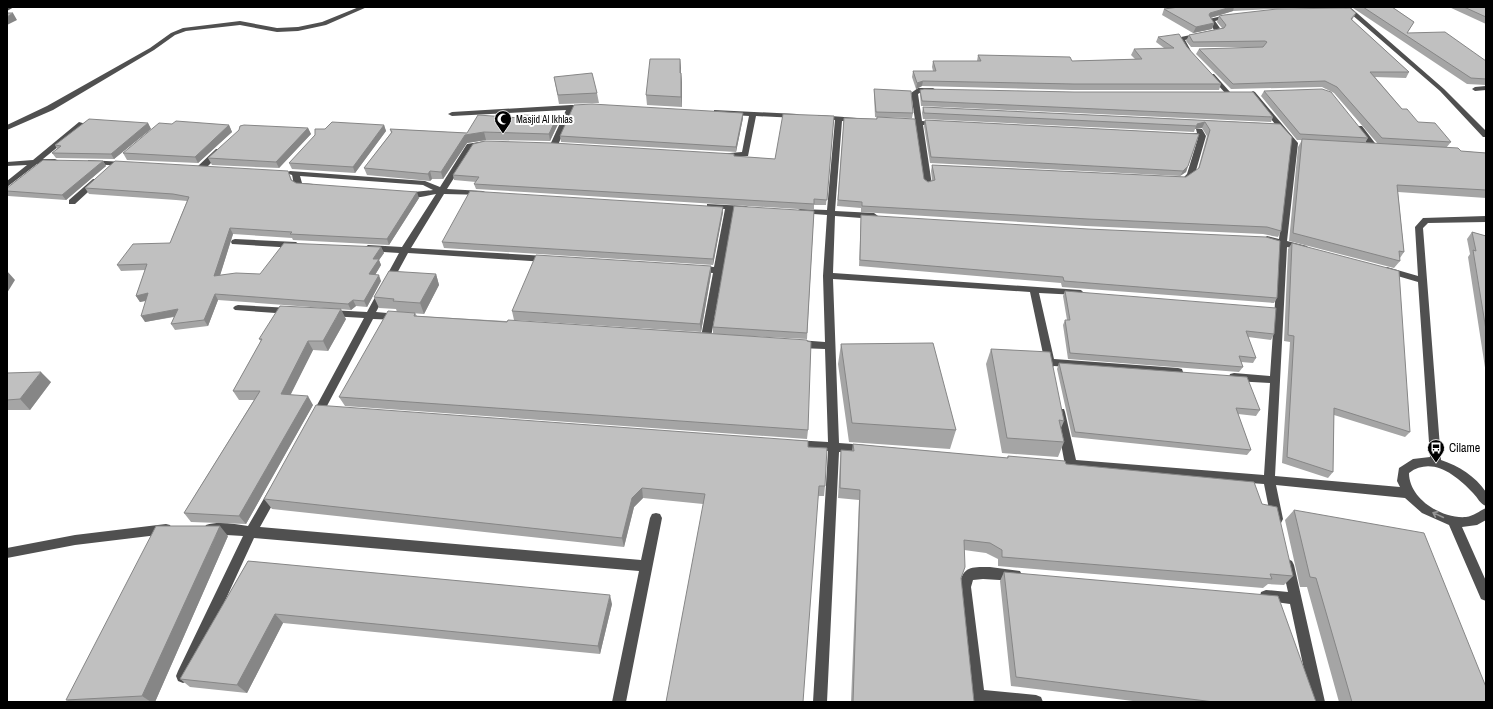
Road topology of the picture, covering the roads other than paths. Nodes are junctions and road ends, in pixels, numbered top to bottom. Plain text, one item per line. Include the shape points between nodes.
1 (11, 7) edge
2 (364, 7) edge
3 (7, 8) edge
4 (1346, 9) edge
5 (1241, 14) edge
6 (1192, 53) edge
7 (1206, 69) edge
8 (1486, 88) edge
9 (1476, 89) dead end
10 (938, 90) edge
11 (1254, 92) edge
12 (1220, 93) edge
13 (593, 106) edge
14 (572, 107) junction
15 (713, 112) edge
16 (452, 114) dead end
17 (753, 114) junction
18 (934, 117) edge
19 (839, 119) junction
20 (863, 120) edge
21 (895, 122) edge
22 (921, 123) junction
23 (82, 124) edge
24 (948, 124) edge
25 (1203, 124) edge
26 (1355, 124) edge
27 (7, 128) edge
28 (1177, 135) edge
29 (1486, 135) edge
30 (1202, 136) junction
31 (228, 143) edge
32 (493, 143) edge
33 (554, 145) edge
34 (1360, 146) edge
35 (126, 154) edge
36 (716, 156) edge
37 (37, 161) junction
38 (60, 161) edge
39 (84, 162) edge
40 (7, 164) edge
41 (116, 164) junction
42 (131, 164) edge
43 (287, 167) dead end
44 (216, 169) edge
45 (295, 174) junction
46 (1175, 179) edge
47 (7, 185) edge
48 (928, 185) edge
49 (323, 187) edge
50 (442, 191) junction
51 (393, 193) edge
52 (490, 193) edge
53 (72, 202) dead end
54 (698, 205) edge
55 (730, 207) junction
56 (753, 209) edge
57 (792, 211) edge
58 (831, 213) junction
59 (887, 217) edge
60 (1486, 218) edge
61 (1256, 238) edge
62 (235, 242) dead end
63 (1283, 242) junction
64 (305, 245) edge
65 (358, 248) edge
66 (404, 250) junction
67 (1312, 250) edge
68 (555, 260) edge
69 (687, 268) edge
70 (1379, 268) edge
71 (718, 270) junction
72 (828, 276) junction
73 (1422, 280) junction
74 (1034, 289) junction
75 (1089, 293) edge
76 (238, 308) dead end
77 (300, 311) edge
78 (323, 312) edge
79 (369, 315) junction
80 (408, 317) edge
81 (706, 337) edge
82 (791, 344) edge
83 (830, 346) junction
84 (1049, 362) junction
85 (1189, 373) edge
86 (1220, 375) edge
87 (1052, 376) edge
88 (1274, 380) junction
89 (1057, 398) edge
90 (319, 410) junction
91 (335, 411) edge
92 (308, 430) edge
93 (786, 443) edge
94 (834, 446) junction
95 (880, 450) edge
96 (1056, 463) edge
97 (1436, 463) junction
98 (1071, 464) junction
99 (282, 478) edge
100 (1269, 480) junction
101 (1409, 493) junction
102 (1486, 501) edge
103 (1486, 513) edge
104 (656, 518) dead end
105 (1453, 521) junction
106 (178, 528) edge
107 (202, 529) edge
108 (252, 532) junction
109 (1280, 532) edge
110 (7, 553) edge
111 (1285, 554) edge
112 (646, 566) junction
113 (1025, 576) edge
114 (1486, 595) edge
115 (1256, 596) edge
116 (1296, 599) junction
117 (182, 678) edge
118 (977, 699) edge
119 (619, 702) edge
120 (820, 702) edge
121 (1036, 702) edge
122 (1318, 702) edge

1 - 3 street
2 - 27 street via 324,24 298,29 277,30 240,23 185,29 50,108
4 - 29 street via 1436,85
5 - 6 street via 1211,20 1218,31 1216,32 1184,38 1182,40
7 - 12 street via 1231,93
8 - 9 street
10 - 22 street via 915,91
11 - 63 street via 1276,126 1297,144
13 - 14 street
14 - 16 street
14 - 33 street
15 - 17 street
17 - 19 street
17 - 36 street via 745,154
18 - 22 street
19 - 20 street
19 - 58 street
21 - 22 street
22 - 24 street
22 - 48 street via 929,166
23 - 37 street
25 - 30 street via 1196,124
26 - 34 street via 1378,147
28 - 30 street
30 - 46 street via 1191,174 1188,178
31 - 44 street via 198,168
32 - 50 street via 470,146
35 - 41 street
37 - 38 street
37 - 40 street
37 - 47 street
39 - 41 street
41 - 42 street
41 - 53 street
43 - 45 street via 282,173
45 - 49 street via 299,185
45 - 50 street via 361,174 425,183
50 - 51 street via 417,195
50 - 52 street
50 - 66 street
54 - 55 street
55 - 56 street
55 - 71 street
57 - 58 street
58 - 59 street
58 - 72 street
60 - 73 street via 1426,220 1419,227
61 - 63 street
62 - 64 street
63 - 67 street
63 - 88 street via 1274,308
65 - 66 street
66 - 68 street
66 - 79 street
69 - 71 street
70 - 73 street
71 - 81 street
72 - 74 street
72 - 83 street
73 - 97 street
74 - 75 street
74 - 84 street
76 - 77 street
78 - 79 street
79 - 80 street
79 - 90 street
82 - 83 street
83 - 94 street
84 - 85 street
84 - 87 street
86 - 88 street
88 - 100 street
89 - 98 street
90 - 91 street
90 - 92 street
93 - 94 street
94 - 95 street
94 - 120 street
96 - 98 street
97 - 101 street via 1421,461 1410,464 1403,471 1403,481
97 - 102 street via 1467,478 1479,489
98 - 100 street
99 - 108 street
100 - 101 street
100 - 109 street
105 -> 101 street via 1436,515 1420,505
103 - 105 street via 1481,519 1469,523
104 - 112 street
105 - 114 street
106 - 110 street via 75,540
107 - 108 street
108 - 112 street
108 - 117 street
111 - 116 street
112 - 119 street
113 - 118 street via 979,573 971,574 967,578 965,587
115 - 116 street
116 - 122 street
118 - 121 street

